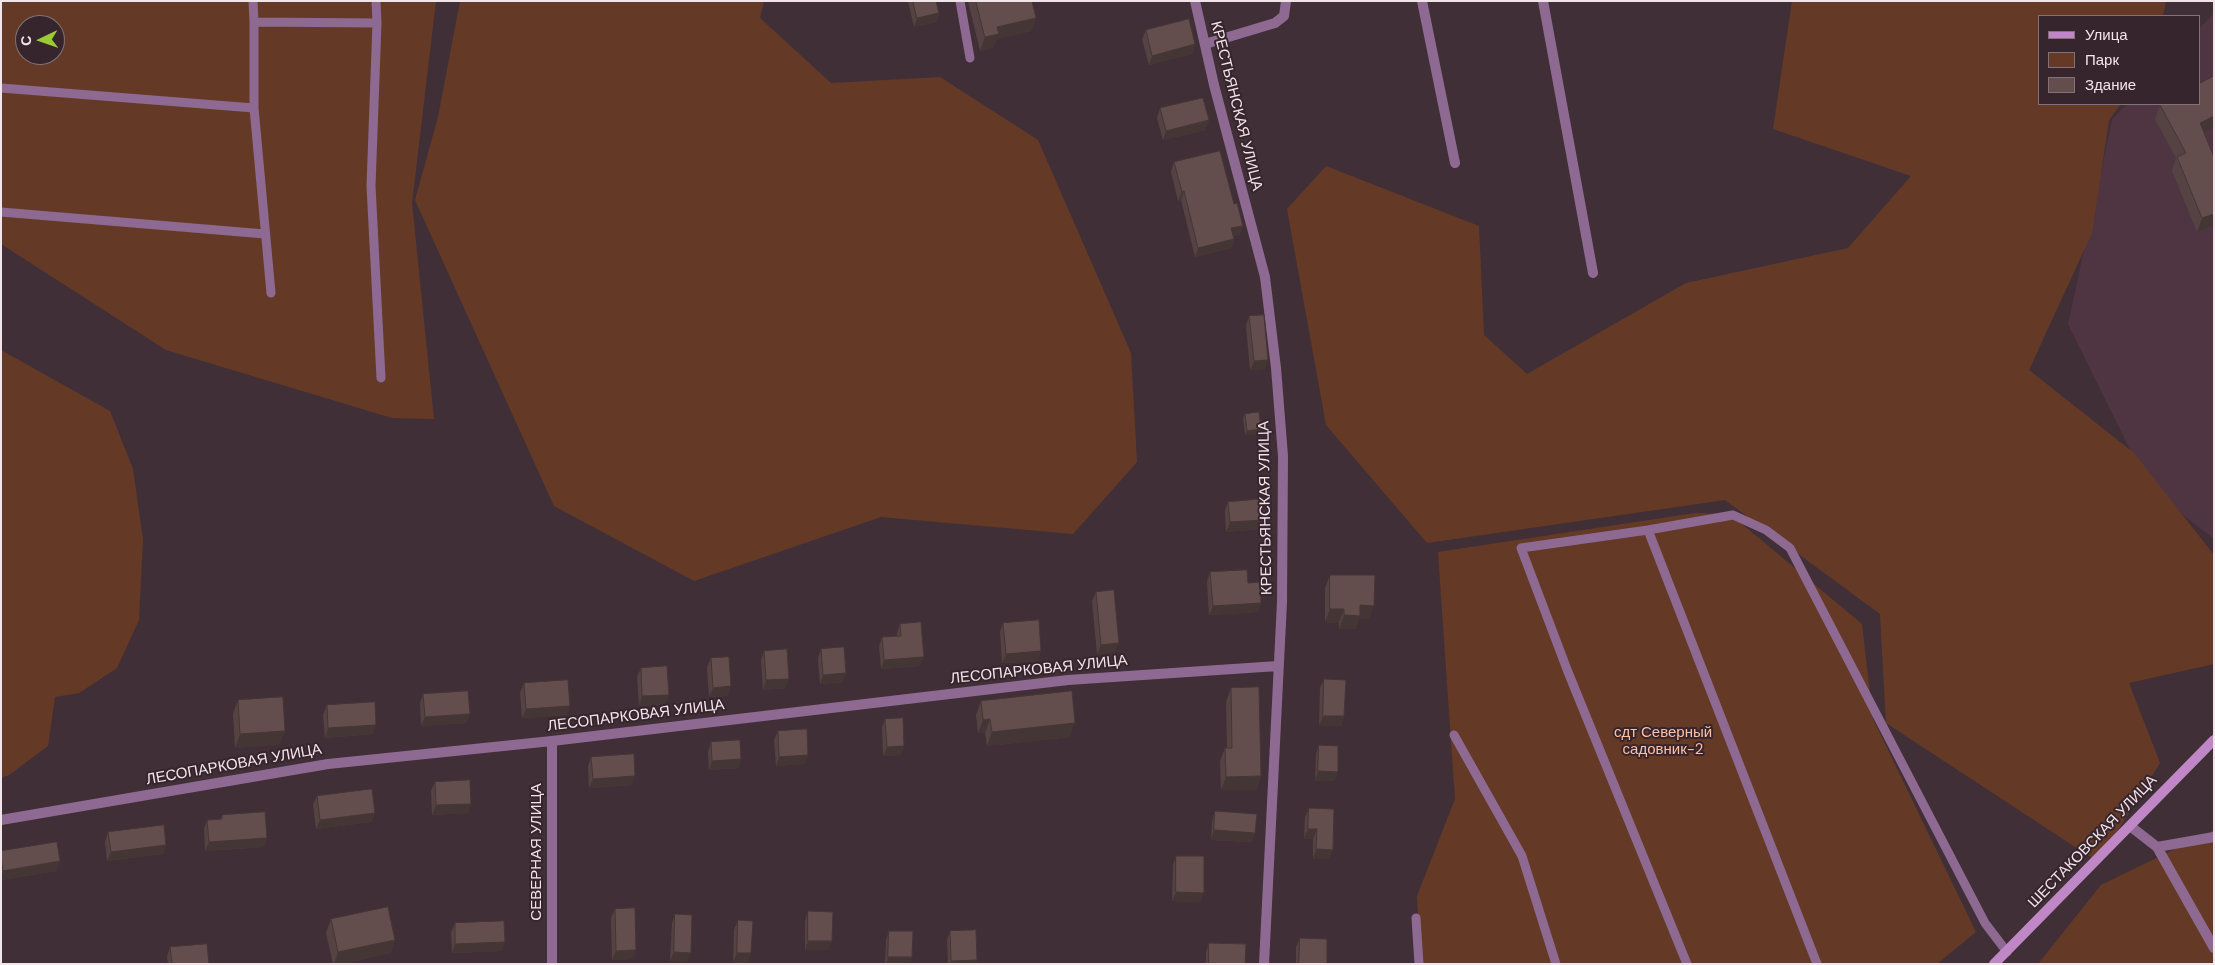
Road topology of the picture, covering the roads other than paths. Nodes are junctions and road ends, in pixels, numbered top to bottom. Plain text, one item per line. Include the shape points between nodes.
1 (254, 1) edge
2 (376, 1) edge
3 (960, 1) edge
4 (1195, 1) edge
5 (1286, 1) edge
6 (1422, 1) edge
7 (1543, 1) edge
8 (254, 22) junction
9 (377, 24) junction
10 (1205, 44) junction
11 (970, 58) dead end
12 (1, 88) edge
13 (254, 108) junction
14 (1455, 163) dead end
15 (1, 212) edge
16 (265, 234) junction
17 (1593, 273) dead end
18 (270, 293) dead end
19 (381, 378) dead end
20 (1648, 530) junction
21 (1278, 666) junction
22 (1454, 735) dead end
23 (2214, 740) edge
24 (552, 741) junction
25 (1, 820) edge
26 (2130, 826) junction
27 (2214, 838) edge
28 (2157, 846) junction
29 (1416, 918) dead end
30 (2214, 948) edge
31 (2007, 952) junction
32 (552, 964) edge
33 (1264, 964) edge
34 (1418, 964) edge
35 (1556, 964) edge
36 (1687, 964) edge
37 (1817, 964) edge
38 (1994, 964) edge

1 - 8 lane
2 - 9 lane
3 - 11 lane
4 - 10 street, КРЕСТЬЯНСКАЯ УЛИЦА
5 - 10 street via 1284,16 1275,23
6 - 14 street
7 - 17 street
8 - 9 lane
8 - 13 lane
9 - 19 lane via 371,186
10 - 21 street, КРЕСТЬЯНСКАЯ УЛИЦА via 1265,277 1276,368 1283,456
12 - 13 lane
13 - 16 lane
15 - 16 lane
16 - 18 lane
20 - 31 lane via 1733,515 1766,530 1790,548 1985,923
20 - 36 lane via 1521,548 1564,663
20 - 37 lane
21 - 24 street, ЛЕСОПАРКОВАЯ УЛИЦА via 1068,680
21 - 33 street, КРЕСТЬЯНСКАЯ УЛИЦА
22 - 35 lane via 1522,856
23 - 26 main road, ШЕСТАКОВСКАЯ УЛИЦА
24 - 25 street, ЛЕСОПАРКОВАЯ УЛИЦА via 328,764
24 - 32 street, СЕВЕРНАЯ УЛИЦА
26 - 28 street
26 - 31 main road, ШЕСТАКОВСКАЯ УЛИЦА
27 - 28 street
28 - 30 street
29 - 34 lane
31 - 38 main road, ШЕСТАКОВСКАЯ УЛИЦА

